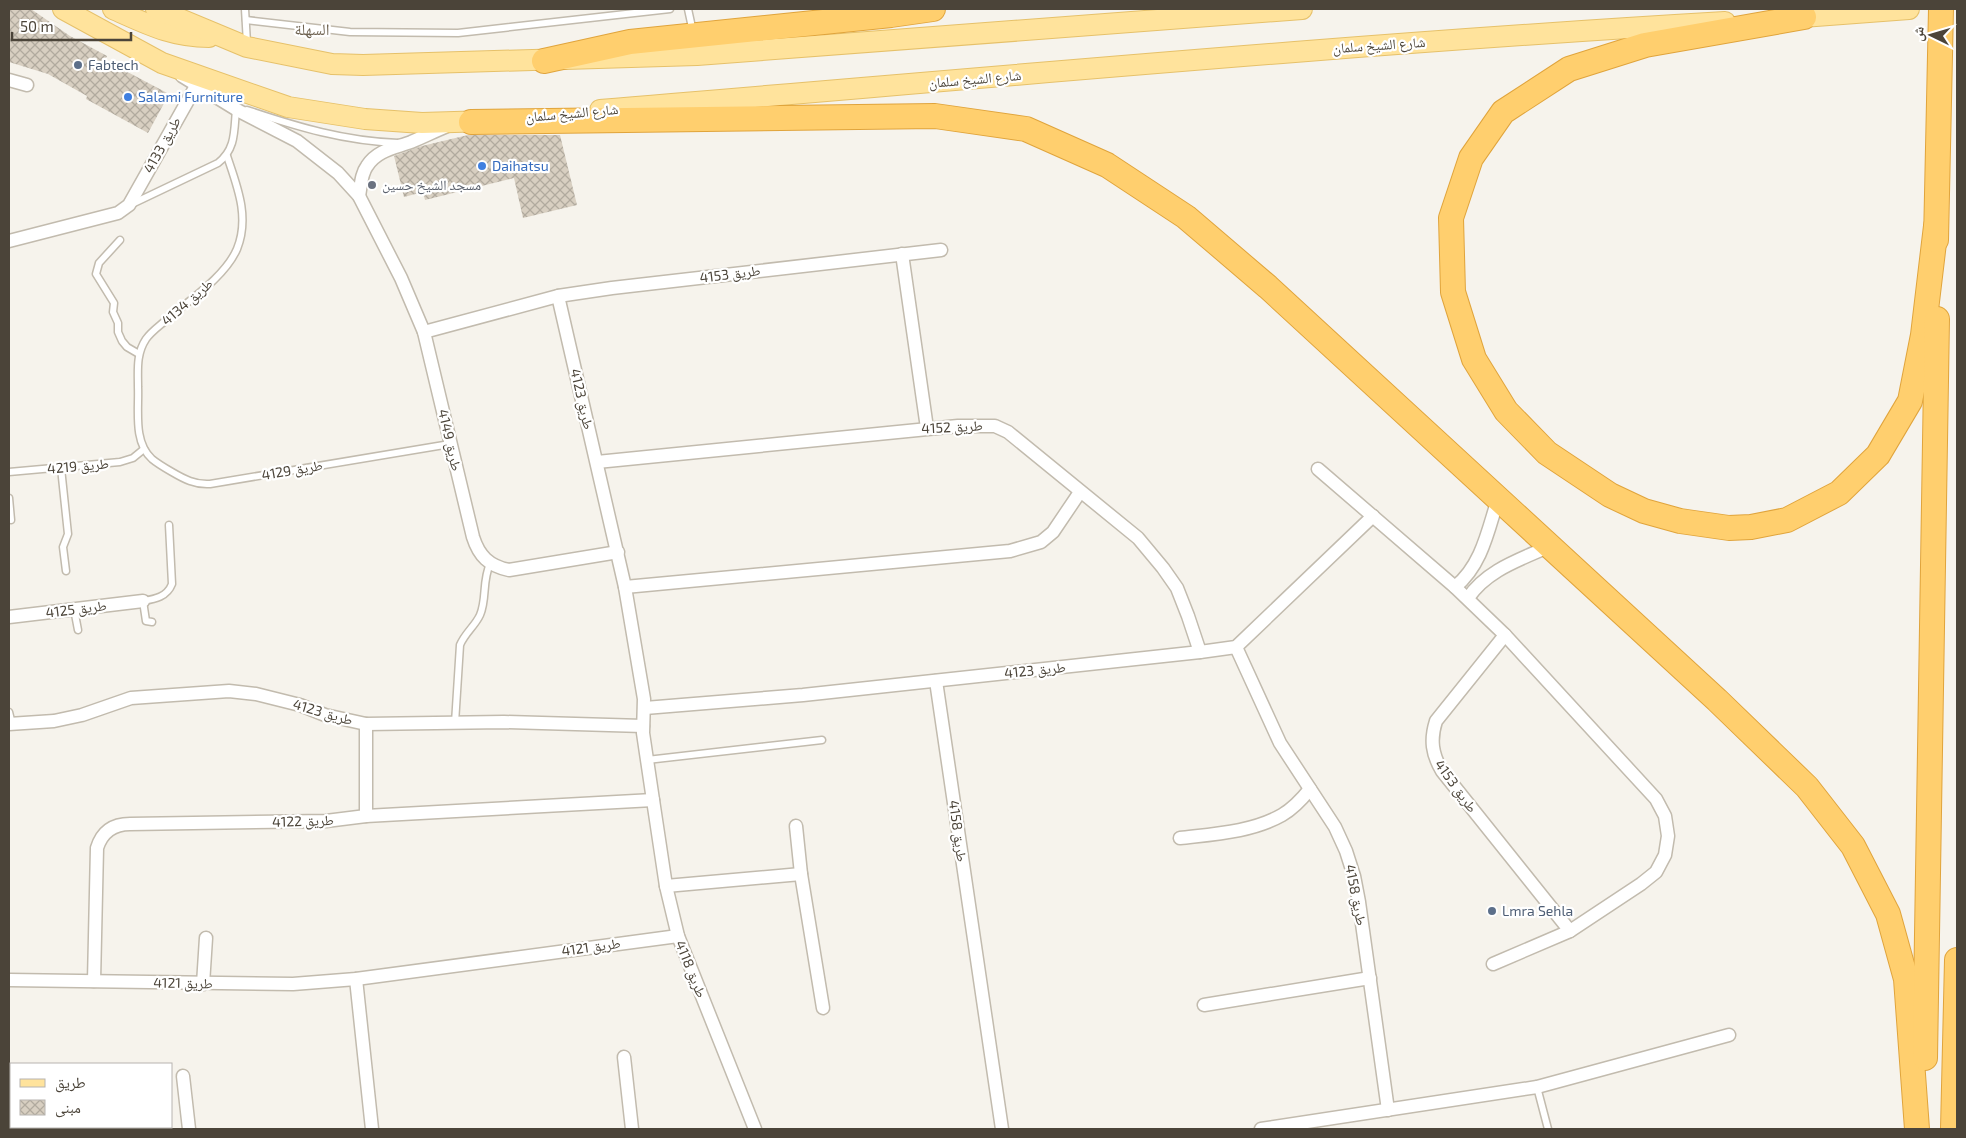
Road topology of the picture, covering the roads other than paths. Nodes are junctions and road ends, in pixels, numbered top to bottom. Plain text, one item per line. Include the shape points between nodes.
1 (63, 9) edge
2 (113, 9) edge
3 (156, 9) edge
4 (245, 9) edge
5 (667, 9) edge
6 (688, 9) edge
7 (933, 9) edge
8 (1302, 9) edge
9 (1908, 9) edge
10 (1940, 9) edge
11 (1804, 17) junction
12 (246, 20) junction
13 (221, 37) junction
14 (695, 45) junction
15 (247, 47) junction
16 (544, 61) joint
17 (162, 63) junction
18 (9, 80) edge
19 (27, 85) dead end
20 (196, 86) junction
21 (230, 105) junction
22 (463, 122) junction
23 (408, 143) junction
24 (227, 156) junction
25 (359, 196) junction
26 (129, 205) junction
27 (1936, 226) junction
28 (120, 240) dead end
29 (9, 241) edge
30 (941, 250) dead end
31 (902, 254) junction
32 (558, 296) junction
33 (424, 332) junction
34 (139, 354) junction
35 (927, 428) junction
36 (450, 444) junction
37 (144, 449) junction
38 (597, 462) junction
39 (61, 468) junction
40 (1318, 469) dead end
41 (9, 472) edge
42 (1080, 492) junction
43 (9, 498) edge
44 (1498, 499) junction
45 (1373, 516) junction
46 (11, 520) dead end
47 (169, 524) dead end
48 (1550, 546) junction
49 (618, 552) junction
50 (490, 564) junction
51 (66, 571) dead end
52 (625, 586) junction
53 (1455, 587) junction
54 (1468, 598) junction
55 (143, 601) junction
56 (74, 609) junction
57 (9, 617) edge
58 (152, 622) dead end
59 (78, 630) dead end
60 (1506, 634) junction
61 (1236, 647) junction
62 (1200, 652) junction
63 (936, 681) junction
64 (645, 708) junction
65 (10, 720) edge
66 (454, 723) junction
67 (366, 724) junction
68 (643, 726) junction
69 (822, 740) dead end
70 (647, 760) junction
71 (1310, 789) junction
72 (653, 800) junction
73 (366, 816) junction
74 (796, 826) dead end
75 (1180, 838) dead end
76 (801, 874) junction
77 (666, 886) junction
78 (1570, 931) junction
79 (678, 936) junction
80 (206, 938) dead end
81 (1957, 960) edge
82 (1493, 964) dead end
83 (1370, 978) junction
84 (356, 979) junction
85 (9, 980) edge
86 (94, 981) junction
87 (203, 984) junction
88 (1204, 1005) dead end
89 (823, 1008) dead end
90 (1728, 1036) dead end
91 (624, 1057) dead end
92 (183, 1076) dead end
93 (1537, 1087) junction
94 (1388, 1110) junction
95 (189, 1129) edge
96 (372, 1129) edge
97 (632, 1129) edge
98 (755, 1129) edge
99 (1002, 1129) edge
100 (1261, 1129) edge
101 (1548, 1129) edge
102 (1917, 1129) edge
103 (1923, 1129) edge
104 (1953, 1129) edge

1 - 17 main road, شارع الشيخ سلمان
2 - 13 main road via 171,33 188,37
3 - 13 main road
4 - 12 lane
5 - 12 lane via 458,33 350,32
6 - 14 lane
7 - 14 highway
8 - 14 main road
9 - 11 main road, شارع الشيخ سلمان
10 - 27 highway
11 - 22 main road, شارع الشيخ سلمان via 1365,46
11 - 27 highway via 1644,44 1569,69 1503,112 1470,158 1450,218 1453,292 1474,359 1506,411 1547,453 1610,496 1644,511 1680,521 1729,528 1787,520 1839,493 1878,456 1910,401 1923,335
12 - 15 lane
13 - 15 main road
14 - 16 highway via 630,42
15 - 16 main road via 332,64
17 - 20 street, طريق 4149
17 - 22 main road, شارع الشيخ سلمان via 288,107 365,119
18 - 19 street
20 - 21 street, طريق 4149
20 - 26 street, طريق 4133
21 - 23 lane via 317,132
21 - 24 lane via 233,144
21 - 25 street, طريق 4149 via 297,140 338,173
22 - 23 street
22 - 44 highway via 935,116 1026,130 1107,164 1186,217 1268,287
23 - 25 street via 385,150 366,166
24 - 26 lane
24 - 34 lane, طريق 4134 via 242,211 241,236 236,249 226,267 148,336
25 - 33 street, طريق 4149 via 401,278
26 - 29 street via 118,213
27 - 103 highway via 1937,369
28 - 34 lane via 99,263 96,274 114,303 113,312 122,342
30 - 31 street, طريق 4153
31 - 32 street, طريق 4153
31 - 35 street
32 - 33 street, طريق 4153
32 - 38 street, طريق 4123
33 - 36 street, طريق 4149
34 - 37 lane, طريق 4134 via 139,431
35 - 38 street, طريق 4152
35 - 42 street, طريق 4152 via 995,426 1008,432
36 - 37 lane, طريق 4129 via 204,485 181,477 152,459
36 - 50 street, طريق 4149 via 476,548
37 - 39 lane, طريق 4219 via 127,461
38 - 49 street, طريق 4123
39 - 41 lane, طريق 4219
39 - 51 lane via 68,534 63,547
40 - 45 street
42 - 52 street via 1053,532 1026,548
42 - 62 street, طريق 4152 via 1138,538 1163,568 1176,588
43 - 46 lane
44 - 48 highway
44 - 53 street via 1478,560
45 - 53 street
45 - 61 street
47 - 55 lane via 170,589 162,596
48 - 54 street via 1491,574
48 - 102 highway via 1807,787 1853,846 1888,914 1906,980
49 - 50 street via 509,570
49 - 52 street, طريق 4123
50 - 66 lane via 485,575 480,615 460,645
52 - 64 street, طريق 4123
53 - 54 street
54 - 60 street
55 - 56 street, طريق 4125
55 - 58 lane via 146,621
56 - 57 street, طريق 4125
56 - 59 lane
60 - 78 street, طريق 4153 via 1436,721 1432,747 1442,771
60 - 78 street via 1656,799 1665,816 1668,836 1665,854 1656,872
61 - 62 street, طريق 4123
61 - 71 street, طريق 4158 via 1269,722
62 - 63 street, طريق 4123
63 - 64 street, طريق 4123
63 - 99 street, طريق 4158
64 - 68 street, طريق 4123
65 - 67 street, طريق 4123 via 54,721 131,698 229,691 256,694
66 - 67 street, طريق 4123
66 - 68 street, طريق 4123
67 - 73 street
68 - 70 street, طريق 4123
69 - 70 lane
70 - 72 street, طريق 4123
71 - 75 street via 1296,805 1281,815 1226,832
71 - 83 street, طريق 4158 via 1335,827 1346,851
72 - 73 street, طريق 4122
72 - 77 street, طريق 4118
73 - 86 street, طريق 4122 via 326,821 122,824 109,830 97,848
74 - 76 street
76 - 77 street
76 - 89 street
77 - 79 street, طريق 4118
78 - 82 street
79 - 84 street, طريق 4121
79 - 98 street, طريق 4118
80 - 87 street
81 - 104 highway
83 - 88 street
83 - 94 street, طريق 4158
84 - 87 street, طريق 4121 via 293,984
84 - 96 street
85 - 86 street, طريق 4121
86 - 87 street, طريق 4121
90 - 93 street
91 - 97 street
92 - 95 street
93 - 94 street
93 - 101 lane
94 - 100 street

